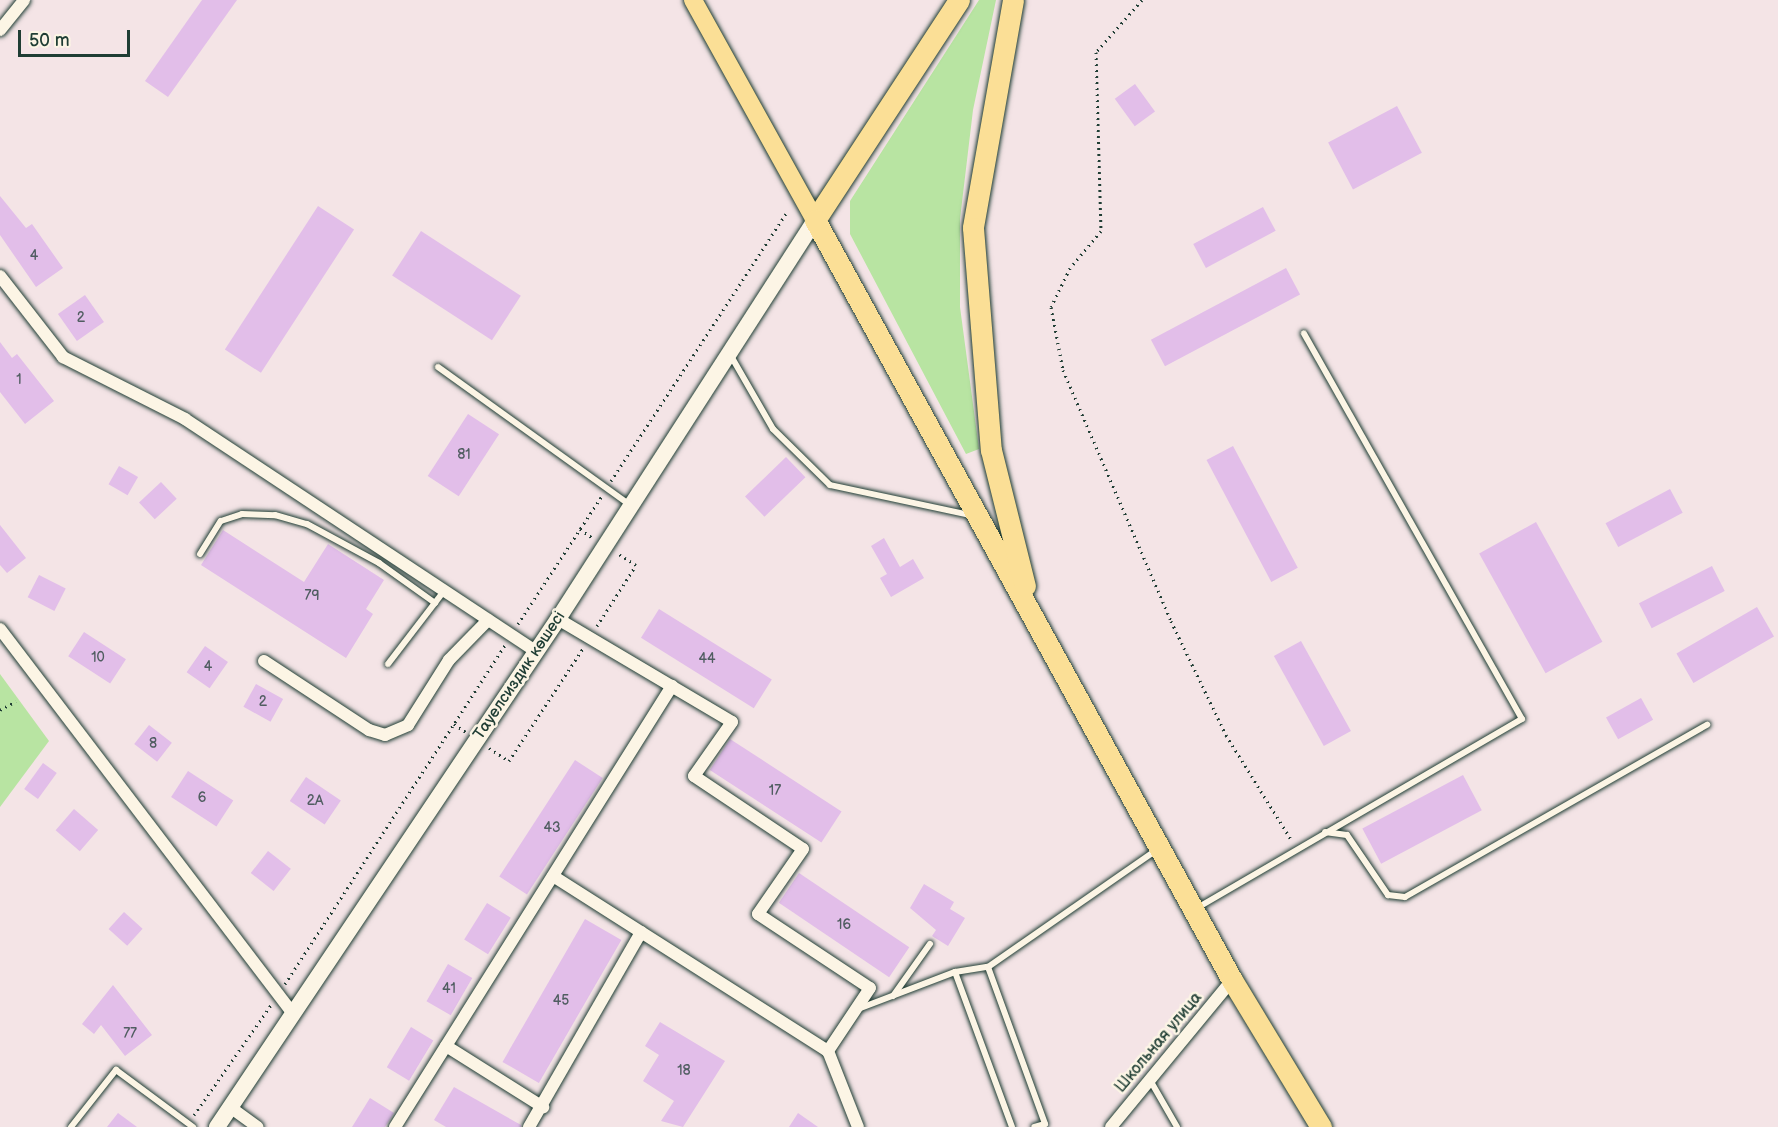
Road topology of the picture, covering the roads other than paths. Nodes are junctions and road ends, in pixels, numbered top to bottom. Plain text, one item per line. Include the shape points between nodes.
1 (24, 0) edge
2 (693, 0) edge
3 (1013, 0) edge
4 (956, 1) edge
5 (0, 30) edge
6 (815, 220) junction
7 (0, 276) edge
8 (1304, 333) dead end
9 (730, 355) junction
10 (438, 367) dead end
11 (632, 507) junction
12 (978, 517) junction
13 (200, 554) dead end
14 (444, 590) junction
15 (435, 603) junction
16 (1032, 616) junction
17 (558, 619) junction
18 (489, 620) junction
19 (0, 629) edge
20 (536, 651) junction
21 (264, 661) dead end
22 (388, 664) dead end
23 (672, 686) junction
24 (1707, 725) dead end
25 (1321, 833) junction
26 (1159, 848) junction
27 (553, 876) junction
28 (1194, 910) junction
29 (641, 932) junction
30 (930, 945) dead end
31 (988, 967) junction
32 (955, 972) junction
33 (1232, 980) junction
34 (892, 996) junction
35 (855, 1010) junction
36 (293, 1014) junction
37 (446, 1046) junction
38 (828, 1052) junction
39 (1150, 1080) junction
40 (230, 1107) junction
41 (543, 1107) junction
42 (191, 1125) edge
43 (71, 1127) edge
44 (217, 1127) edge
45 (258, 1127) edge
46 (395, 1127) edge
47 (529, 1127) edge
48 (858, 1127) edge
49 (1012, 1127) edge
50 (1034, 1127) edge
51 (1111, 1127) edge
52 (1177, 1127) edge
53 (1321, 1127) edge

1 - 5 street
2 - 6 main road
3 - 16 highway via 973,228 991,450
4 - 6 highway
6 - 9 street, Тауелсиздик көшесі
6 - 12 highway
7 - 14 street via 63,357 185,418
8 - 25 lane via 1522,719
9 - 11 street, Тауелсиздик көшесі
9 - 12 lane via 773,429 830,485
10 - 11 lane
11 - 17 street, Тауелсиздик көшесі
12 - 16 highway
13 - 15 lane via 221,521 242,514 275,515 307,524 379,563
14 - 15 lane
14 - 18 street
15 - 22 lane
16 - 26 highway
17 - 20 street, Тауелсиздик көшесі
17 - 23 street
18 - 20 street
18 - 21 street via 449,660 408,725 385,735 369,730
19 - 36 street
20 - 36 street, Тауелсиздик көшесі
23 - 27 street
23 - 35 street via 732,722 694,776 803,849 758,914 870,988
24 - 25 lane via 1405,897 1388,895 1347,835
25 - 28 lane
26 - 28 highway
26 - 31 lane
27 - 29 street
27 - 37 street
28 - 33 highway
29 - 38 street
29 - 41 street
30 - 34 lane
31 - 32 lane
31 - 50 lane via 1045,1124
32 - 34 lane
32 - 49 lane
33 - 39 street, Школьная улица
33 - 53 highway
34 - 35 lane
35 - 38 street
36 - 40 street, Тауелсиздик көшесі
37 - 41 street
37 - 46 street
38 - 48 street
39 - 51 street, Школьная улица
39 - 52 lane
40 - 44 street, Тауелсиздик көшесі
40 - 45 street
41 - 47 street
42 - 43 lane via 116,1070

